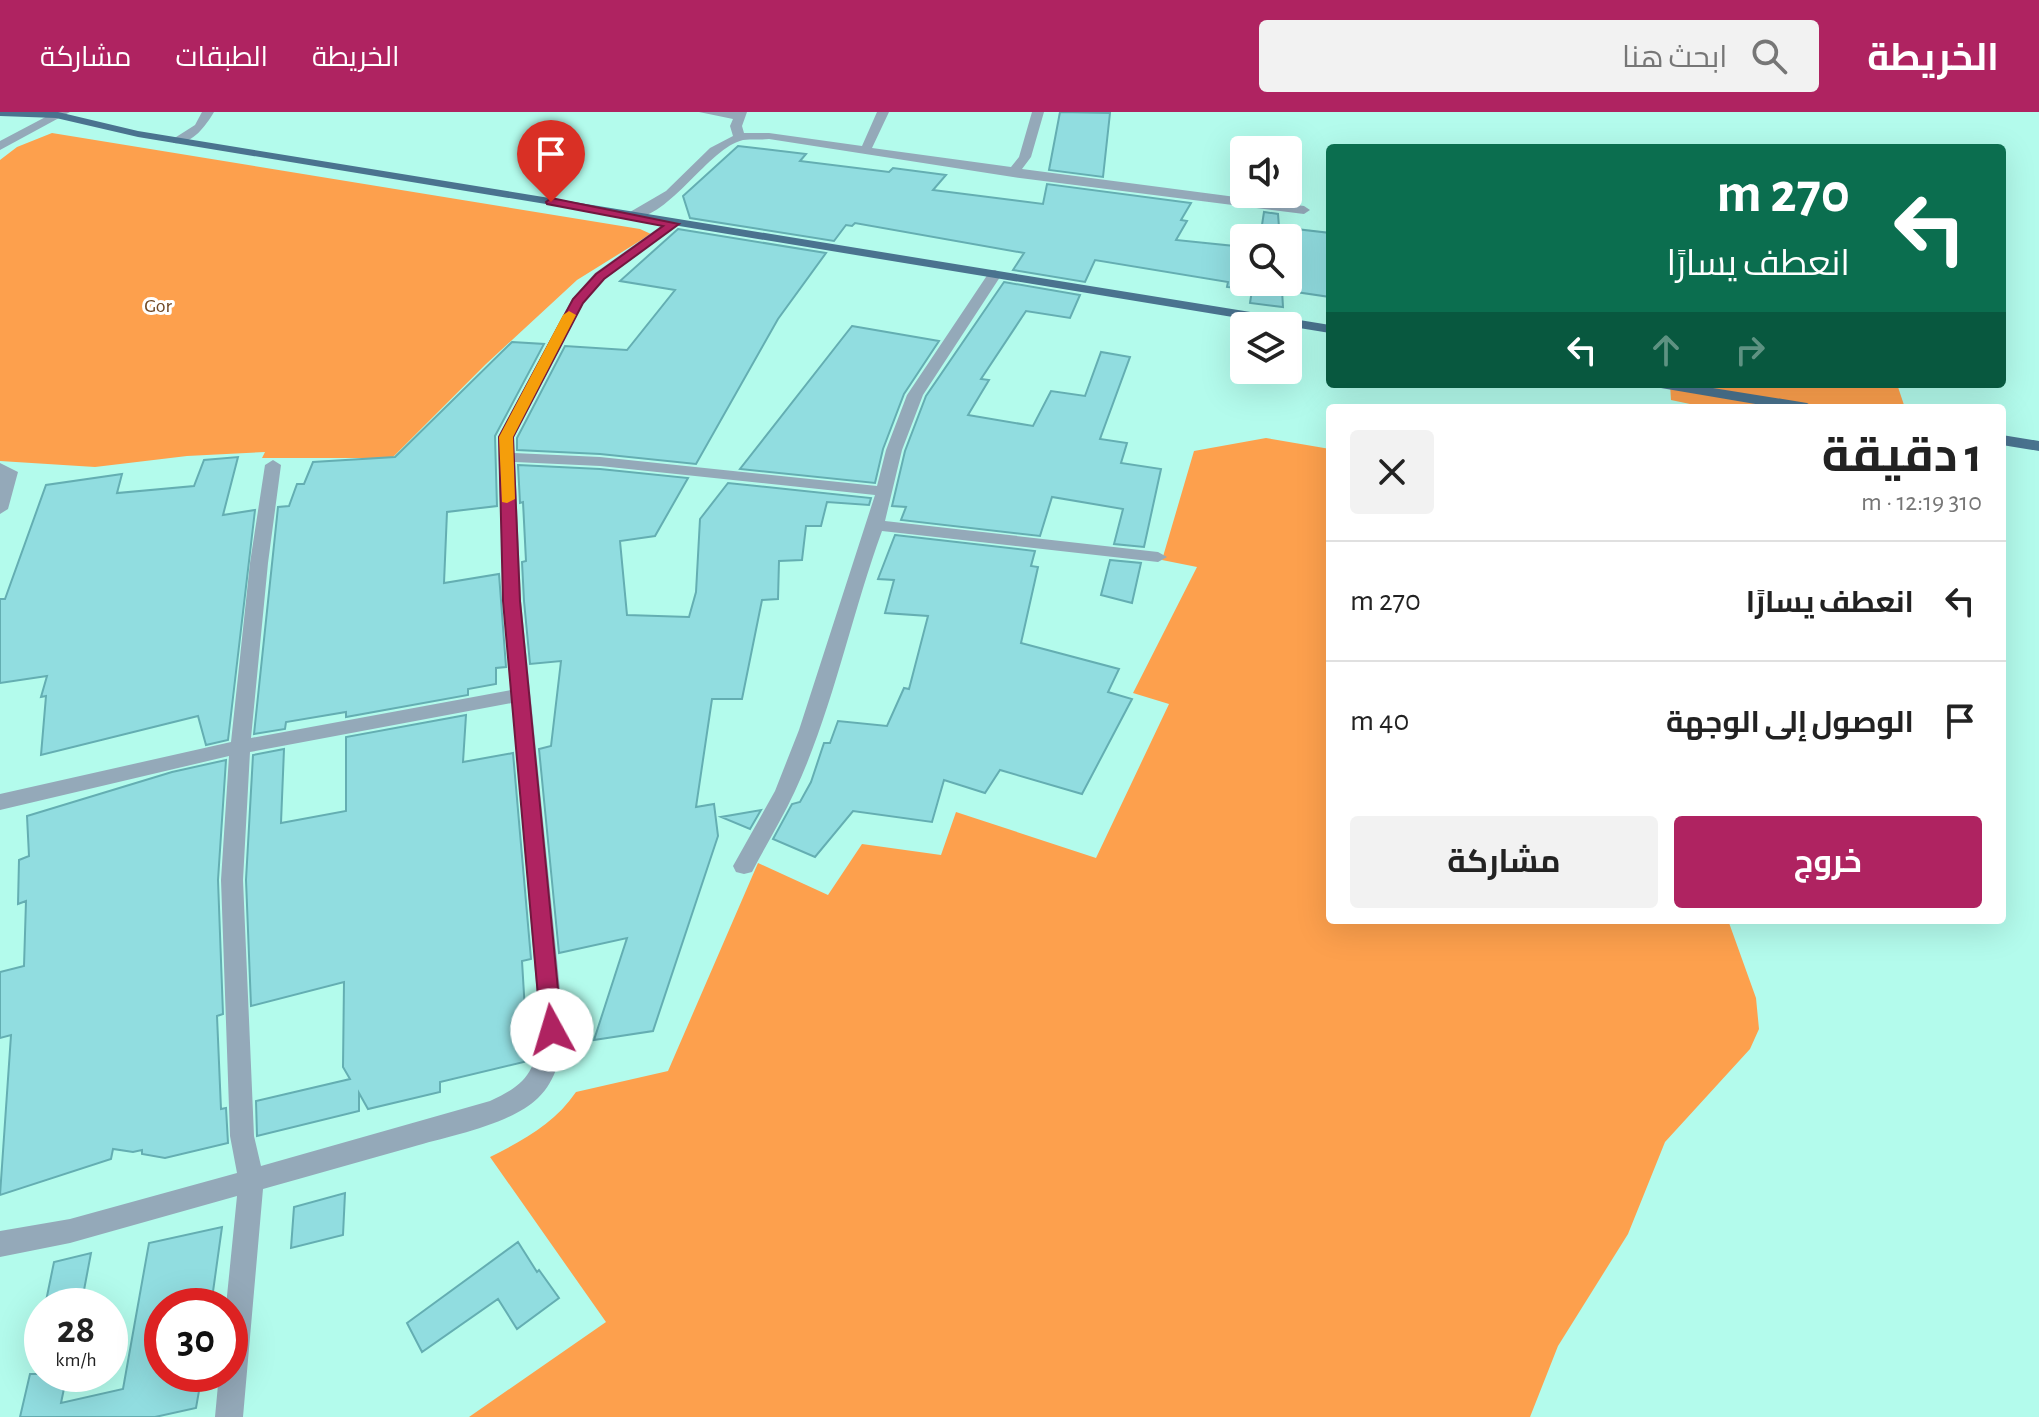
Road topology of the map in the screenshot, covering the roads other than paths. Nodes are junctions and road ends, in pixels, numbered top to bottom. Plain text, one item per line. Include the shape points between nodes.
1 (208, 112) edge
2 (705, 112) edge
3 (883, 112) edge
4 (1038, 112) edge
5 (0, 113) edge
6 (57, 113) edge
7 (739, 114) edge
8 (739, 137) junction
9 (177, 141) junction
10 (0, 146) edge
11 (865, 150) junction
12 (1013, 173) junction
13 (1304, 210) dead end
14 (634, 215) junction
15 (673, 224) junction
16 (995, 274) junction
17 (1326, 328) edge
18 (1685, 388) edge
19 (1783, 404) edge
20 (2006, 441) edge
21 (2039, 446) edge
22 (505, 457) junction
23 (273, 465) dead end
24 (0, 468) edge
25 (884, 491) junction
26 (0, 509) edge
27 (876, 525) junction
28 (1158, 557) dead end
29 (519, 695) junction
30 (240, 747) junction
31 (0, 802) edge
32 (744, 866) dead end
33 (251, 1179) junction
34 (0, 1244) edge
35 (229, 1417) edge

1 - 9 street via 199,127
2 - 7 street
3 - 11 street
4 - 12 street via 1025,157
5 - 6 main road
6 - 9 main road
6 - 10 street
7 - 8 street
8 - 11 street via 769,136
8 - 14 street via 714,151 670,194
9 - 14 main road
11 - 12 street
12 - 13 street
14 - 15 main road
15 - 16 main road
15 - 22 street via 600,276 577,302 506,437
16 - 17 main road
16 - 25 street via 915,395
18 - 19 main road
20 - 21 main road
22 - 25 street via 604,460
22 - 29 street
23 - 30 street
24 - 26 street via 10,472
25 - 27 street
27 - 28 street
27 - 32 street via 795,767
29 - 30 street
29 - 33 street via 552,1030 544,1077 500,1108
30 - 31 street
30 - 33 street via 232,880 242,1136
33 - 34 street via 70,1231
33 - 35 street

